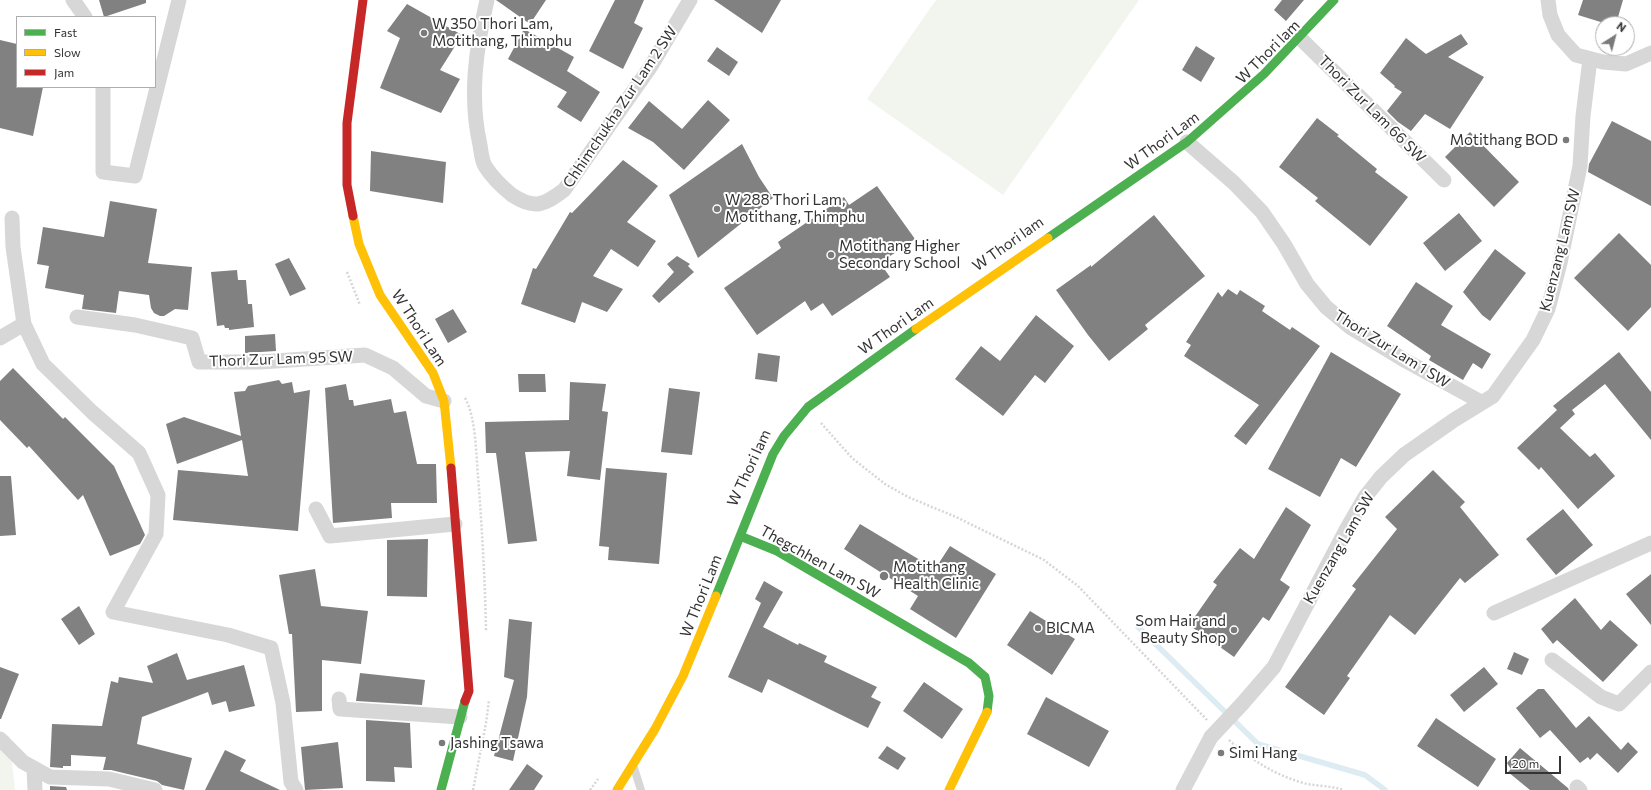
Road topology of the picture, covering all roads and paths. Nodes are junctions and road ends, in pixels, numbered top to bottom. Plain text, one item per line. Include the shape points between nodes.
1 (73, 0) edge
2 (179, 0) edge
3 (363, 0) edge
4 (487, 0) edge
5 (690, 0) edge
6 (1334, 0) edge
7 (1548, 0) edge
8 (84, 16) edge
9 (1300, 38) junction
10 (1651, 53) edge
11 (1590, 59) junction
12 (103, 88) edge
13 (1187, 142) junction
14 (1444, 180) dead end
15 (12, 218) dead end
16 (77, 317) dead end
17 (24, 324) junction
18 (0, 338) edge
19 (444, 401) junction
20 (1481, 402) junction
21 (808, 407) junction
22 (316, 509) dead end
23 (455, 524) junction
24 (740, 536) junction
25 (1651, 543) edge
26 (1494, 613) dead end
27 (1552, 660) dead end
28 (1651, 672) edge
29 (339, 699) dead end
30 (460, 717) junction
31 (1211, 730) junction
32 (0, 739) edge
33 (1228, 739) dead end
34 (633, 766) junction
35 (34, 768) junction
36 (599, 778) dead end
37 (35, 790) edge
38 (154, 790) edge
39 (296, 790) edge
40 (441, 790) edge
41 (590, 790) edge
42 (617, 790) edge
43 (641, 790) edge
44 (949, 790) edge
45 (1183, 790) edge
46 (1344, 790) edge

1 - 8 street
2 - 12 street via 135,176 104,172
3 - 19 main road, W Thori Lam via 347,123 347,185 353,215 359,244 380,295 433,373
4 - 5 street, Chhimchukha Zur Lam 2 SW via 478,42 473,91 477,133 484,165 502,188 533,204 548,203 564,190 651,66
6 - 9 main road, W Thori Lam
7 - 11 street via 1550,15 1558,35 1576,55
9 - 13 main road, W Thori Lam via 1245,93
9 - 14 street, Thori Zur Lam 66 SW
10 - 11 street via 1626,64
11 - 20 street, Kuenzang Lam SW via 1580,166 1548,309 1533,340 1493,396
13 - 20 street, Thori Zur Lam 1 SW via 1234,183 1262,212 1307,284 1326,307 1350,326 1400,358
13 - 21 main road, W Thori Lam via 890,347
15 - 17 street via 13,247
16 - 19 street, Thori Zur Lam 95 SW via 135,324 192,338 199,362 260,362 365,355 393,368 426,396
17 - 18 street
17 - 39 street via 43,364 139,453 158,495 156,534 112,612 228,635 271,648 283,702 291,782
19 - 23 main road, W Thori Lam
20 - 31 street, Kuenzang Lam SW, bridge via 1404,455 1381,477 1365,497 1346,530 1274,667 1242,704
21 - 24 main road, W Thori Lam via 773,454
21 - 31 path via 852,458 885,484 1044,560 1078,586
22 - 23 street via 330,536
23 - 30 main road, W Thori Lam via 469,691
24 - 34 main road, W Thori Lam via 683,676
24 - 44 main road, Thegchhen Lam SW via 777,551 969,663 985,677 989,696 987,714
25 - 26 street
27 - 28 street via 1601,697 1619,704
29 - 30 street via 340,708
30 - 40 main road, W Thori Lam
31 - 45 street, Kuenzang Lam SW
32 - 35 street via 23,762
33 - 46 path via 1245,755 1274,773 1308,784
34 - 42 main road, W Thori Lam
34 - 43 lane
35 - 37 street
35 - 38 street via 50,776 109,778
36 - 41 path

